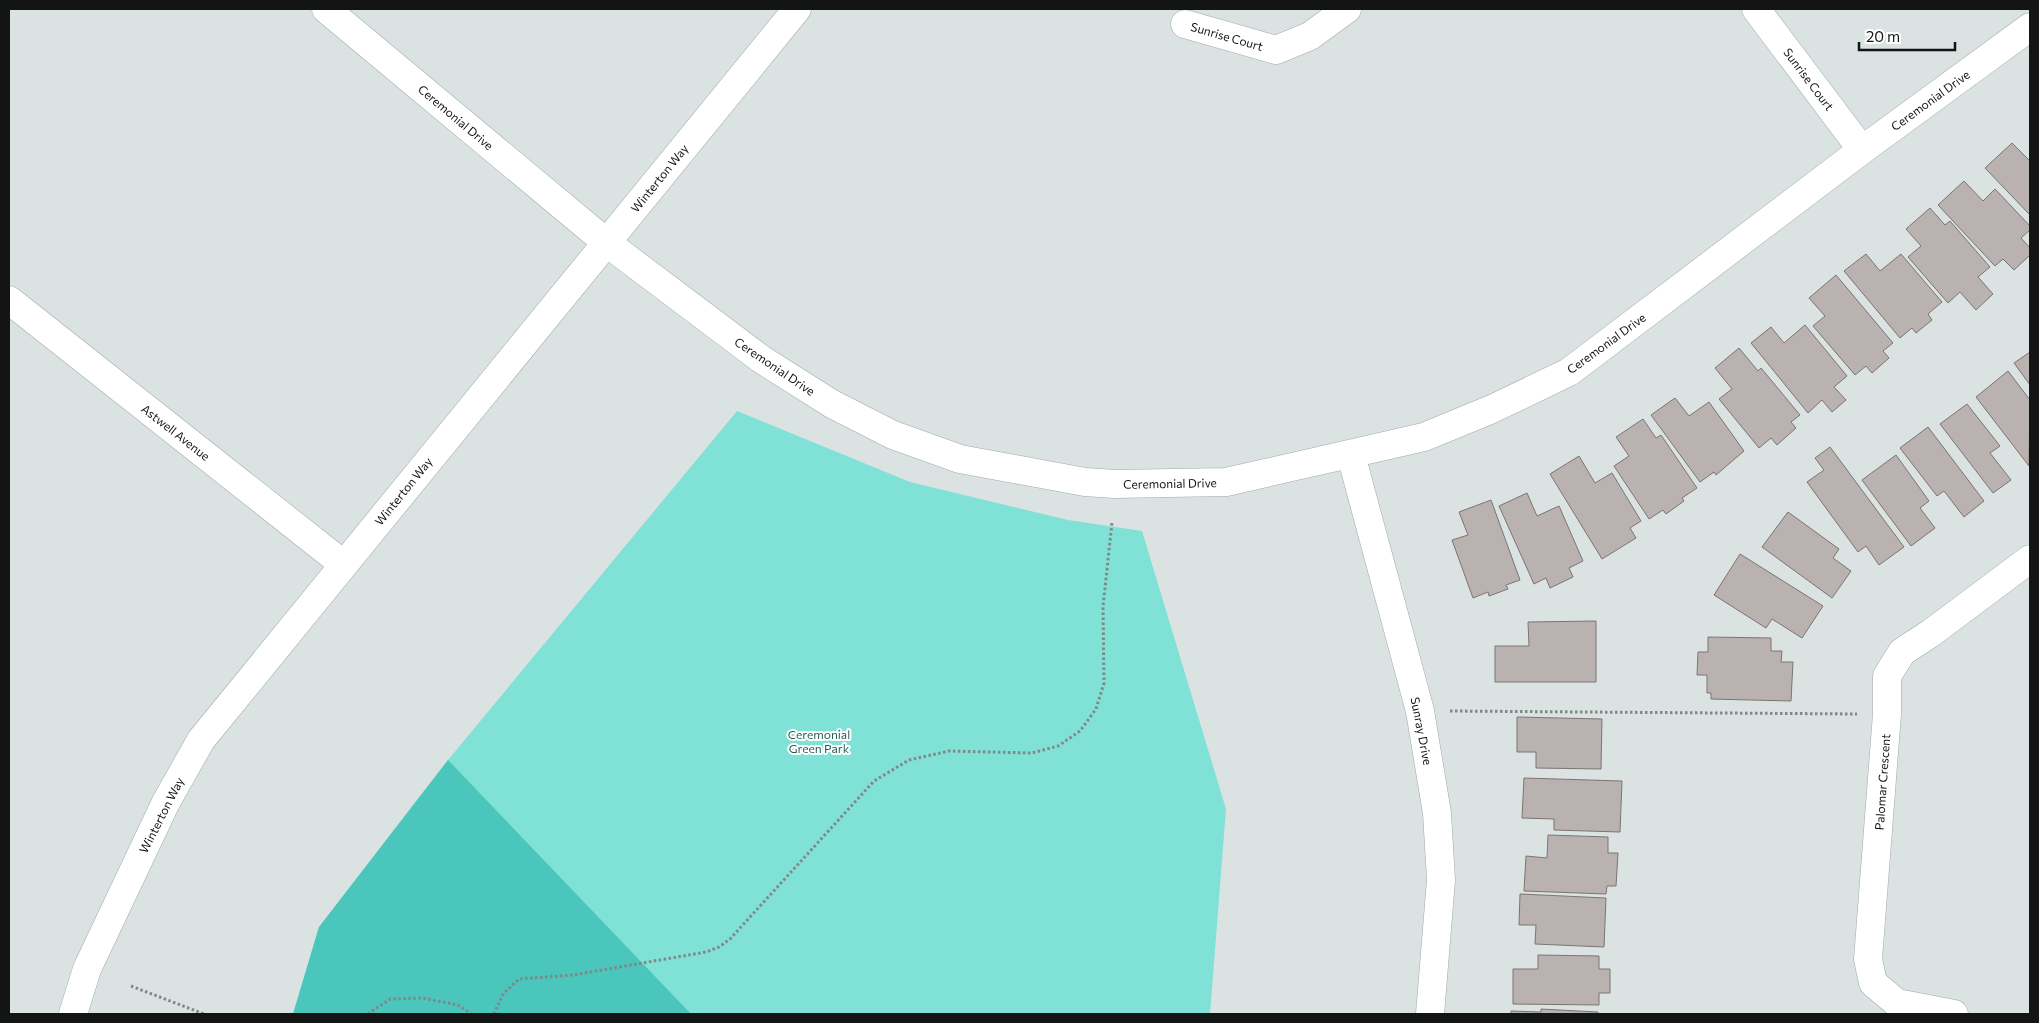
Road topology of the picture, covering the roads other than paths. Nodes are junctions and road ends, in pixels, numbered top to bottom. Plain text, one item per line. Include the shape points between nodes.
1 (326, 9) edge
2 (797, 9) edge
3 (1347, 9) edge
4 (1756, 9) edge
5 (1185, 24) dead end
6 (2030, 27) edge
7 (1862, 150) junction
8 (607, 243) junction
9 (9, 300) edge
10 (1351, 455) junction
11 (2030, 559) edge
12 (343, 564) junction
13 (73, 1014) edge
14 (1430, 1014) edge
15 (1954, 1014) edge

1 - 8 street, Ceremonial Drive
2 - 8 street, Winterton Way
3 - 5 street, Sunrise Court via 1310,36 1276,50
4 - 7 street, Sunrise Court
6 - 7 street, Ceremonial Drive
7 - 10 street, Ceremonial Drive via 1570,372 1424,437
8 - 10 street, Ceremonial Drive via 761,359 816,394 893,435 960,459 1085,482 1115,484 1226,482
8 - 12 street, Winterton Way
9 - 12 street, Astwell Avenue
10 - 14 street, Sunray Drive via 1420,711 1437,813 1441,880
11 - 15 street, Palomar Crescent via 1902,652 1887,676 1887,714 1868,959 1873,983 1897,1003
12 - 13 street, Winterton Way via 201,740 166,802 87,969

